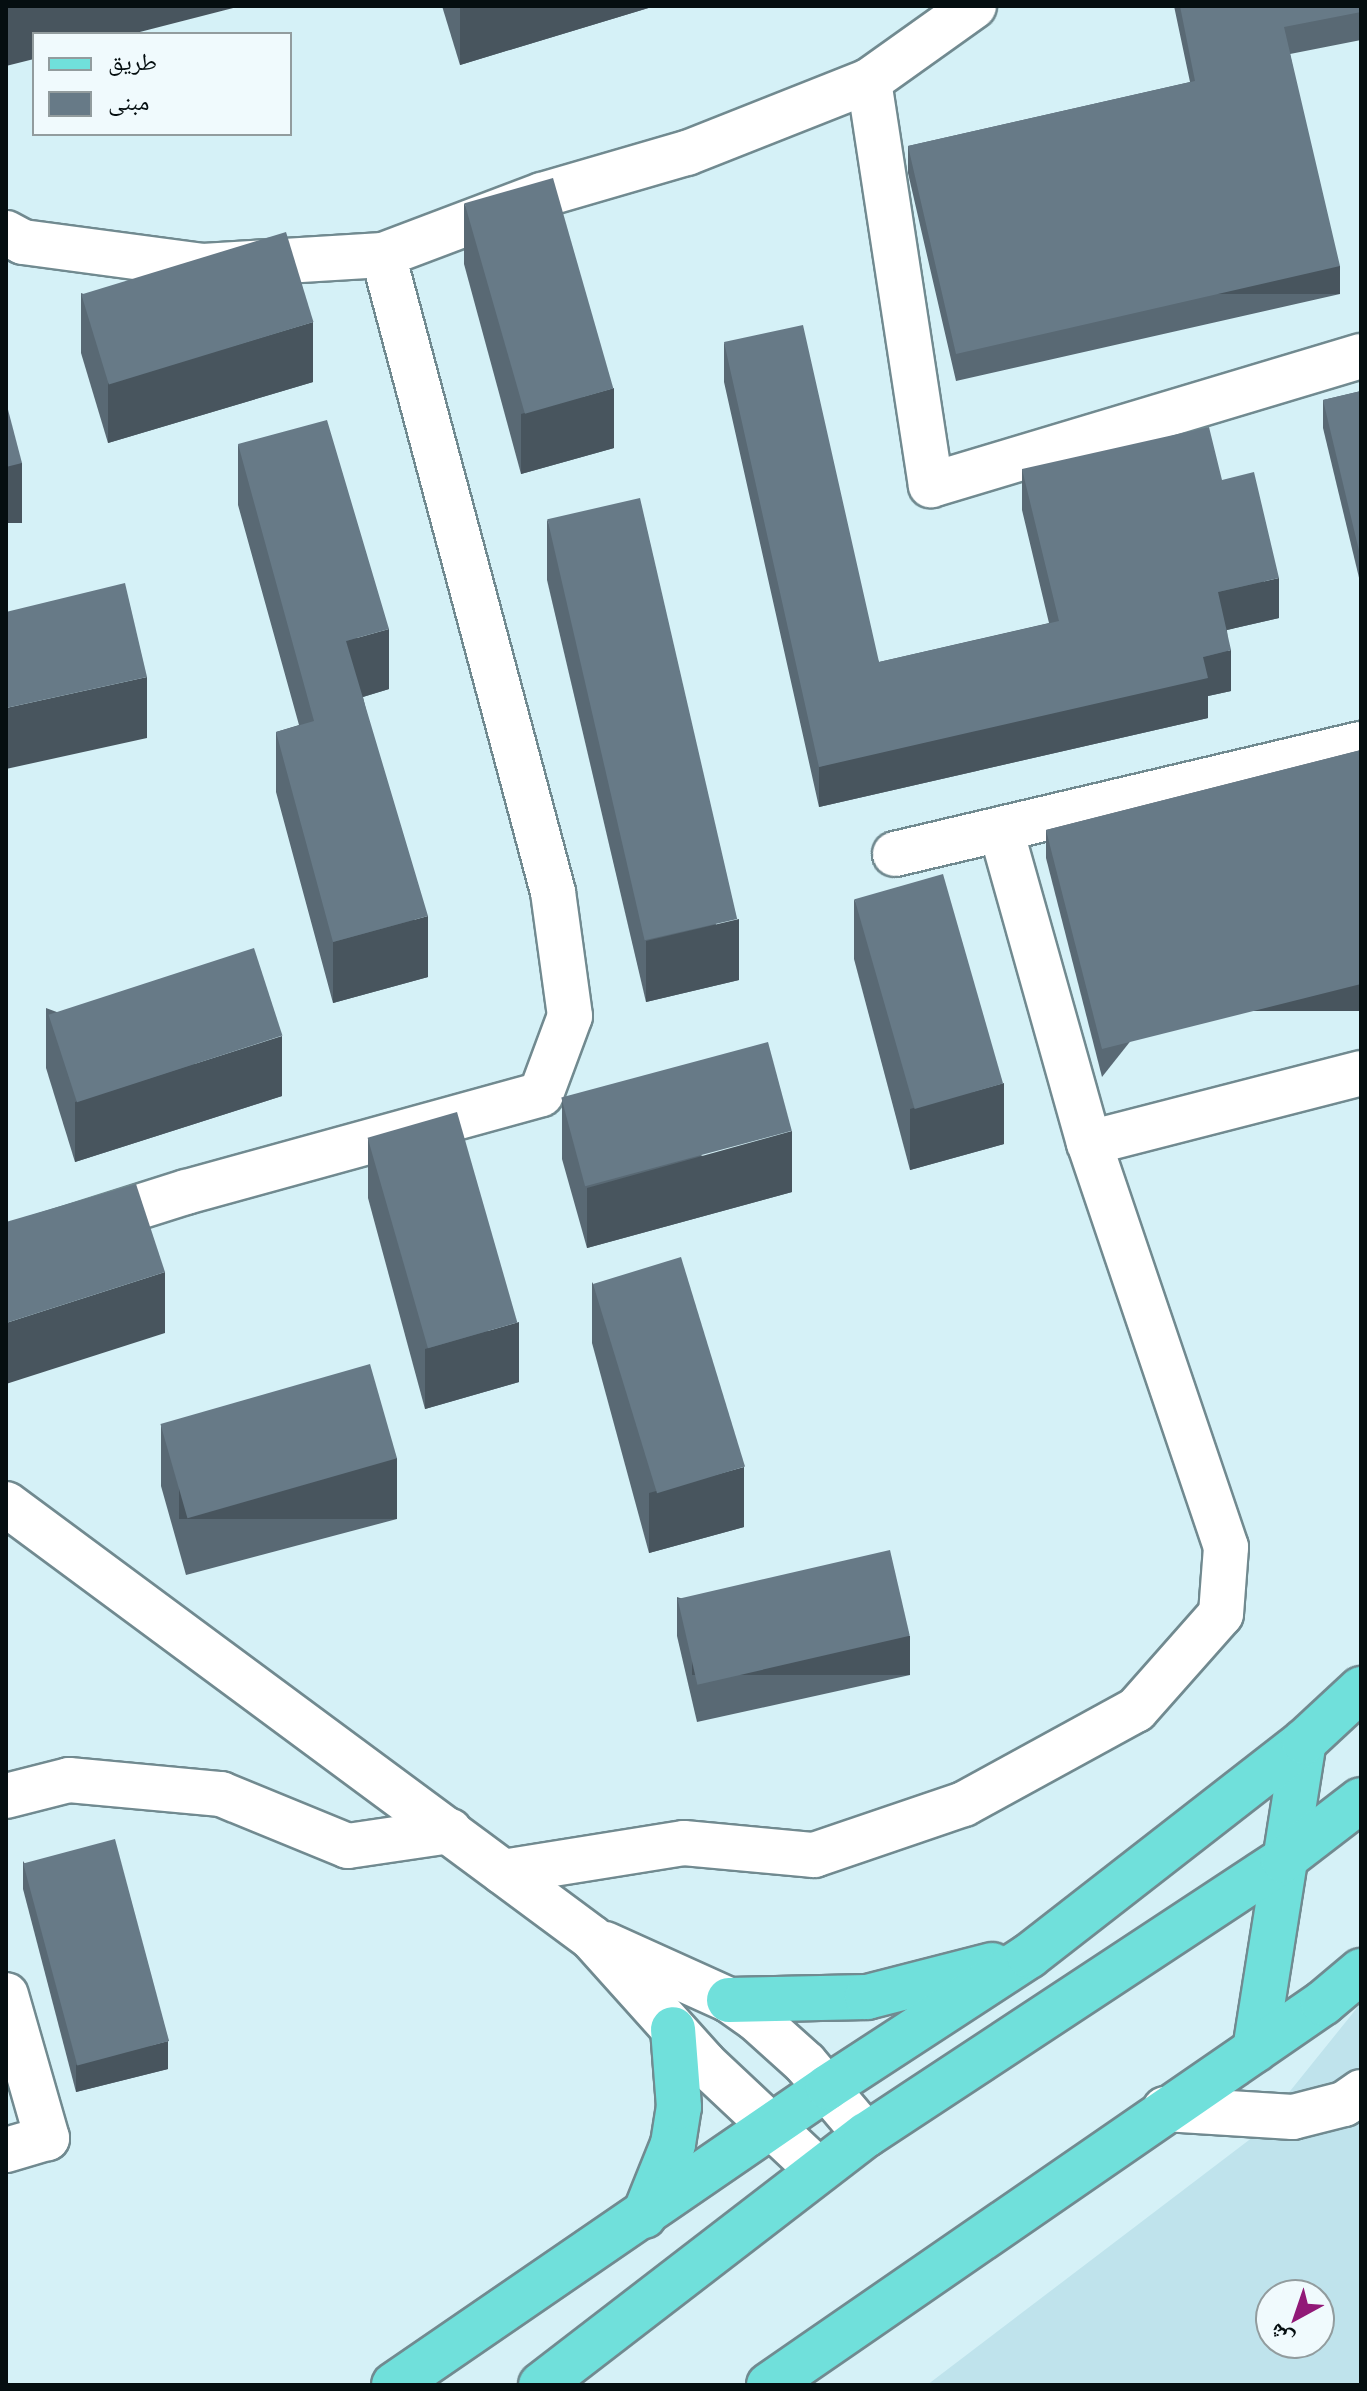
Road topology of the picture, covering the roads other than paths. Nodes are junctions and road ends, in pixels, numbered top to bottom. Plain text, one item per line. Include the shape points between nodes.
1 (974, 6) edge
2 (869, 81) junction
3 (6, 233) edge
4 (383, 255) junction
5 (1361, 356) edge
6 (1361, 744) edge
7 (1001, 829) junction
8 (895, 854) dead end
9 (1361, 1073) edge
10 (1089, 1143) junction
11 (6, 1249) edge
12 (6, 1504) edge
13 (1361, 1689) edge
14 (1304, 1742) junction
15 (6, 1796) edge
16 (1361, 1800) edge
17 (450, 1831) junction
18 (1283, 1860) junction
19 (503, 1872) junction
20 (592, 1938) junction
21 (1029, 1956) junction
22 (1361, 1971) edge
23 (6, 1995) edge
24 (729, 2000) junction
25 (673, 2029) junction
26 (1255, 2050) junction
27 (828, 2087) junction
28 (1361, 2092) edge
29 (1165, 2109) junction
30 (771, 2128) junction
31 (866, 2135) junction
32 (6, 2150) edge
33 (818, 2170) junction
34 (644, 2216) junction
35 (394, 2385) edge
36 (541, 2385) edge
37 (769, 2385) edge

1 - 2 street
2 - 4 street via 687,153 542,195
2 - 5 street via 931,485
3 - 4 street via 23,242 203,266
4 - 11 street via 553,892 570,1016 541,1094 186,1192
6 - 7 street
7 - 8 street
7 - 10 street
9 - 10 street
10 - 19 street via 1226,1547 1221,1614 1136,1710 964,1804 814,1855 684,1843
12 - 17 street
13 - 14 main road
14 - 18 main road
14 - 21 main road
15 - 17 street via 69,1780 221,1794 348,1846
16 - 18 main road
17 - 19 street
18 - 26 main road
18 - 31 main road
19 - 20 street
20 - 24 street
20 - 25 street
21 - 24 main road via 867,1997
21 - 27 main road
22 - 26 main road
23 - 32 street via 47,2138
24 - 27 street
25 - 30 street
25 - 34 main road via 677,2119 661,2181
26 - 29 main road
27 - 30 main road
27 - 31 street
28 - 29 street via 1344,2104 1293,2117
29 - 37 main road
30 - 33 street
30 - 34 main road
31 - 33 main road
33 - 36 main road
34 - 35 main road

